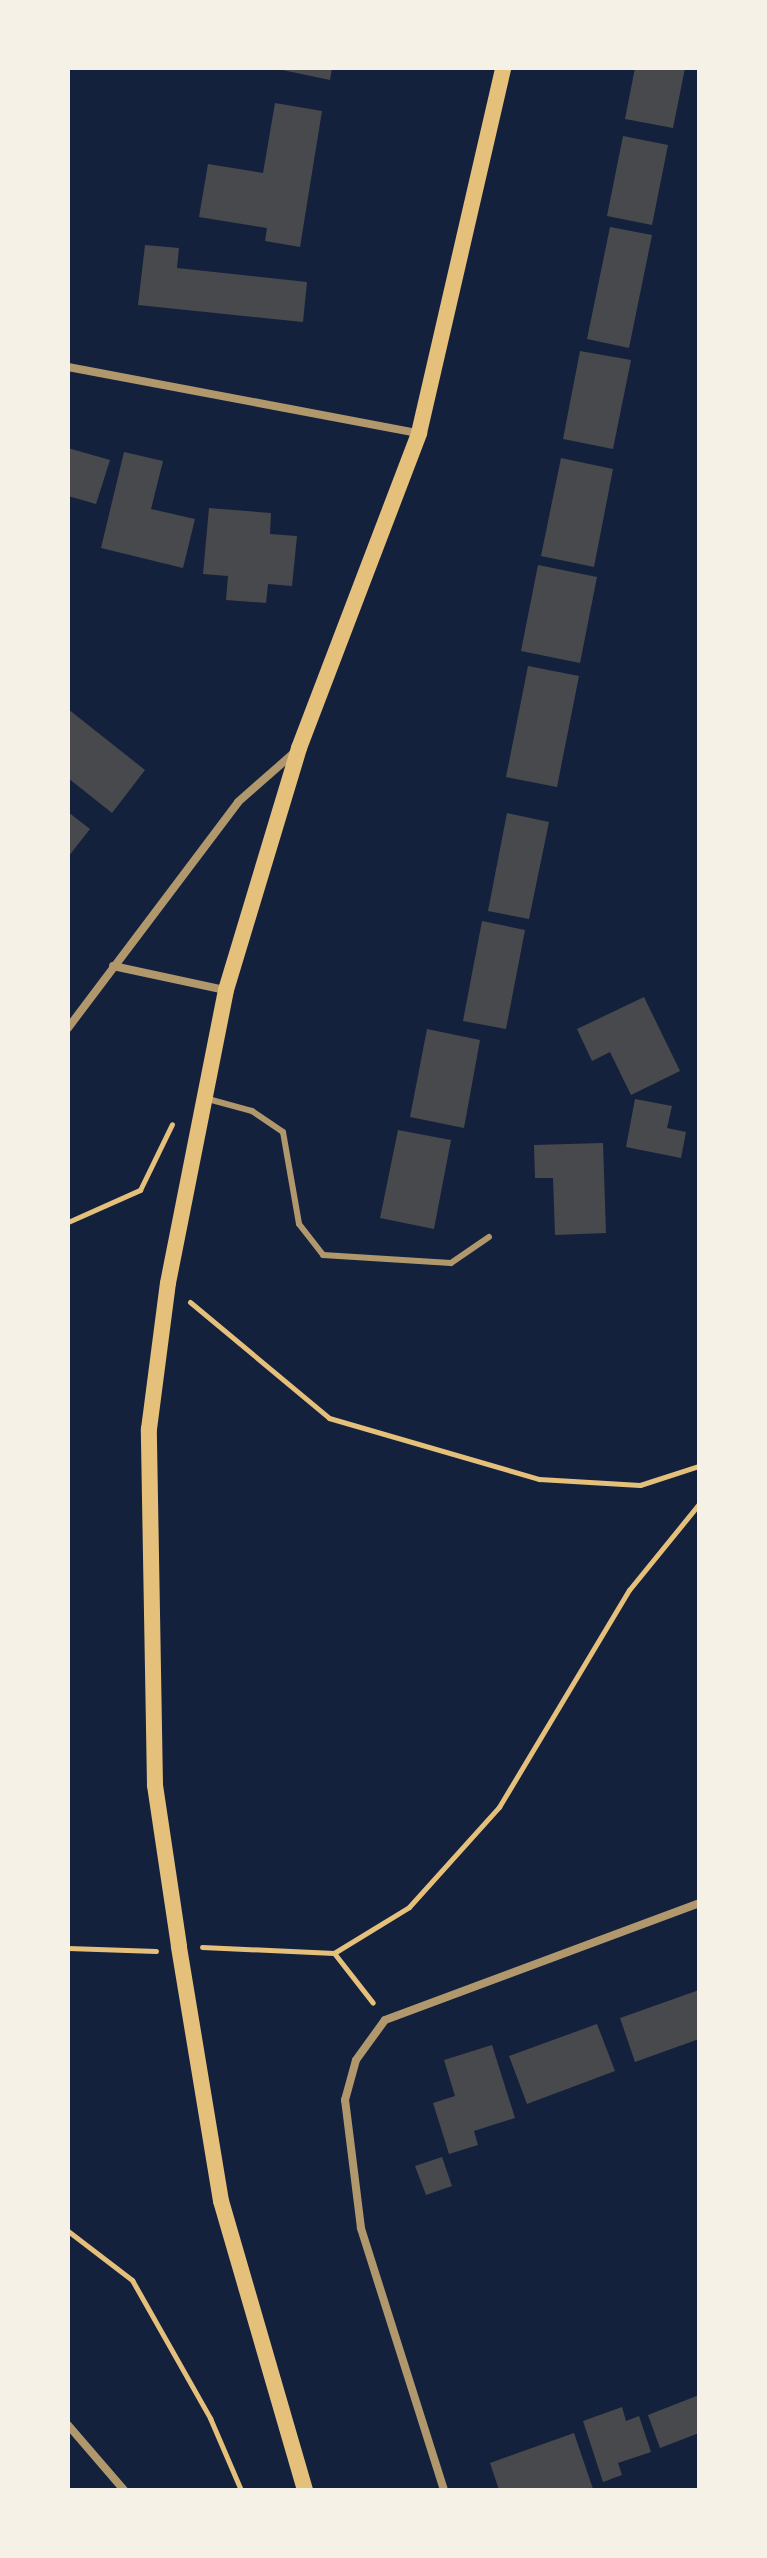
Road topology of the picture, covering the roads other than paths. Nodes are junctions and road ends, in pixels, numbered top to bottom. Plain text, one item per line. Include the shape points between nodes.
1 (503, 68) edge
2 (68, 367) edge
3 (419, 433) junction
4 (299, 748) junction
5 (113, 966) junction
6 (226, 990) junction
7 (71, 1017) edge
8 (68, 1028) edge
9 (204, 1098) junction
10 (489, 1237) dead end
11 (699, 1903) edge
12 (68, 2425) edge
13 (124, 2490) edge
14 (305, 2490) edge
15 (444, 2490) edge

1 - 3 main road
2 - 3 street
3 - 4 main road
4 - 5 street via 238,802
4 - 6 main road
5 - 6 street
5 - 7 street
6 - 9 main road
7 - 8 street
9 - 10 lane via 252,1111 283,1132 299,1224 323,1255 451,1263
9 - 14 main road via 168,1283 149,1429 155,1785 221,2201
11 - 15 street via 385,2020 356,2060 345,2100 361,2228
12 - 13 street

